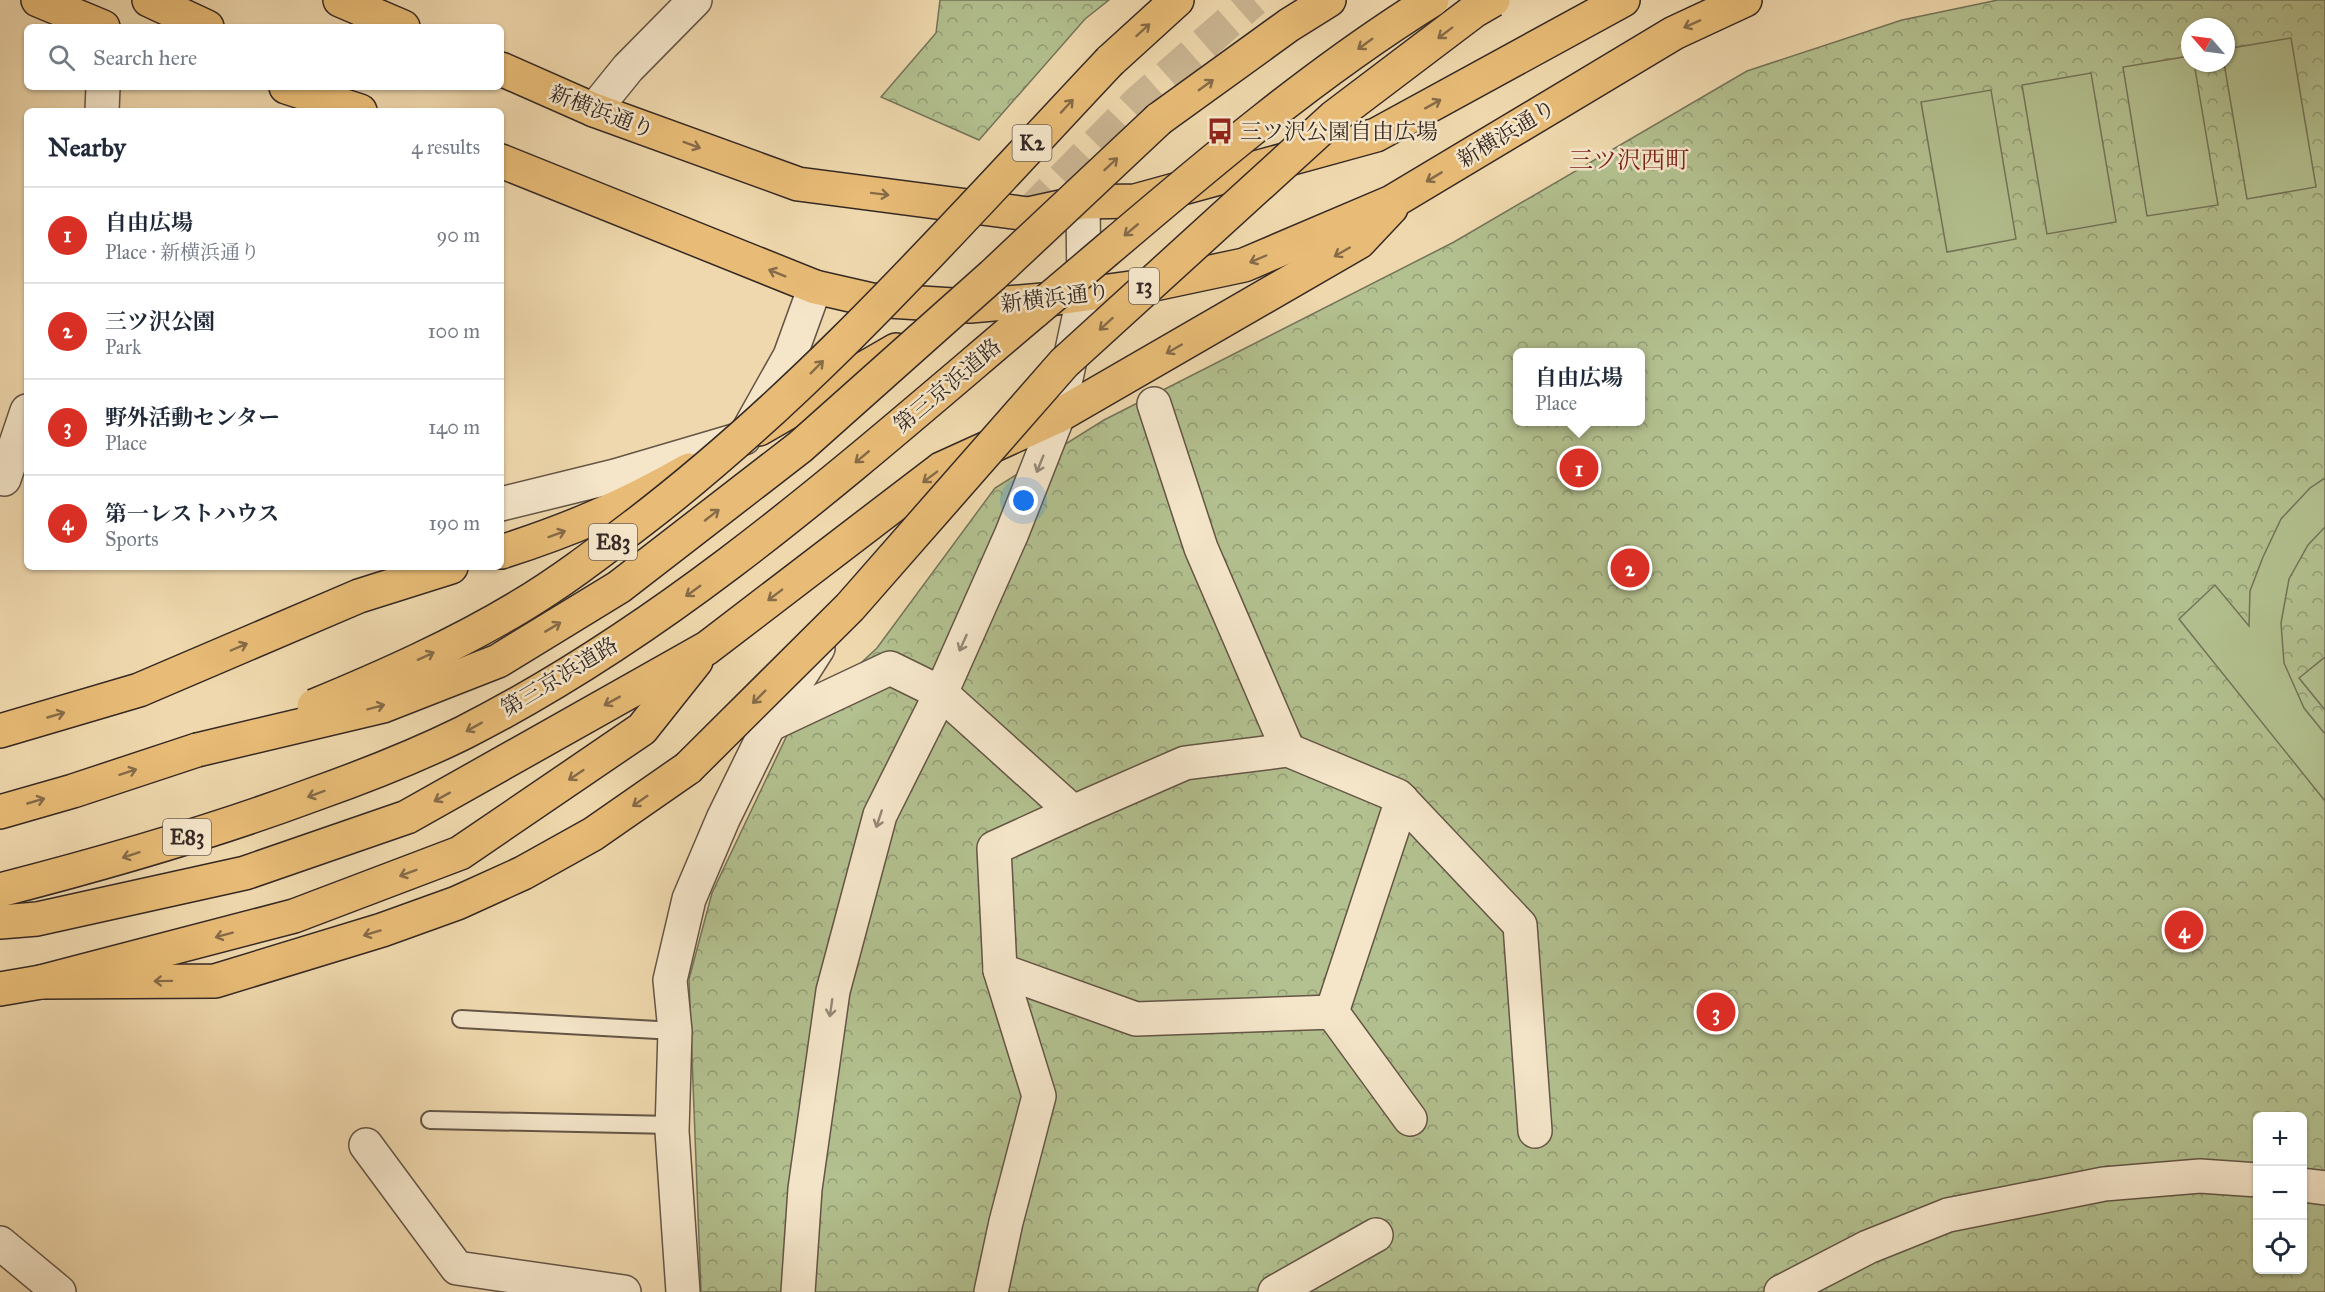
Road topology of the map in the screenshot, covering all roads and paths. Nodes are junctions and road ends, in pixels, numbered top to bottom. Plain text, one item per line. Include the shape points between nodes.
1 (38, 0) edge
2 (149, 0) edge
3 (340, 0) edge
4 (695, 0) edge
5 (1177, 0) edge
6 (1329, 0) edge
7 (1432, 0) edge
8 (1493, 0) edge
9 (1623, 0) edge
10 (1745, 0) edge
11 (96, 24) edge
12 (201, 24) edge
13 (396, 24) edge
14 (504, 70) edge
15 (103, 90) edge
16 (295, 90) edge
17 (342, 90) edge
18 (102, 108) edge
19 (351, 108) edge
20 (380, 108) edge
21 (594, 110) junction
22 (504, 162) edge
23 (1400, 198) junction
24 (1083, 201) junction
25 (955, 226) joint
26 (815, 287) junction
27 (1084, 294) junction
28 (970, 306) junction
29 (1154, 404) dead end
30 (1058, 416) junction
31 (24, 422) edge
32 (744, 438) junction
33 (8, 483) edge
34 (504, 503) edge
35 (504, 551) edge
36 (441, 570) edge
37 (706, 648) junction
38 (941, 693) junction
39 (769, 725) junction
40 (0, 731) edge
41 (197, 750) junction
42 (1288, 750) junction
43 (1402, 800) junction
44 (0, 812) edge
45 (1073, 812) junction
46 (0, 890) edge
47 (0, 922) edge
48 (1000, 970) junction
49 (41, 982) junction
50 (0, 989) edge
51 (1332, 1012) junction
52 (461, 1018) dead end
53 (675, 1031) junction
54 (1410, 1119) dead end
55 (430, 1120) dead end
56 (672, 1125) junction
57 (1535, 1131) dead end
58 (366, 1145) dead end
59 (2253, 1180) edge
60 (2307, 1186) edge
61 (2325, 1188) edge
62 (1376, 1234) dead end
63 (0, 1243) edge
64 (59, 1292) edge
65 (624, 1292) edge
66 (683, 1292) edge
67 (798, 1292) edge
68 (991, 1292) edge
69 (1275, 1292) edge
70 (1781, 1292) edge

1 - 11 main road
2 - 12 main road
3 - 13 main road
4 - 21 street via 628,68
25 -> 5 main road, K2, bridge via 1110,61
41 -> 6 main road, bridge via 383,705 498,661 619,588 800,447 993,275 1159,119
7 -> 46 main road, 第三京浜道路 / E83, bridge via 1383,30 1278,107 766,537 672,606 554,683 461,733 371,774 122,858
8 -> 49 main road, bridge via 1334,117 1064,363 850,606 688,768 593,834 523,873 457,903 215,981
24 -> 9 main road, 新横浜通り via 1135,201 1376,135
10 -> 23 main road, 新横浜通り / 13 via 1674,33
14 - 21 main road, 新横浜通り
15 - 18 street
16 - 19 main road
17 - 20 main road
21 -> 24 main road, 新横浜通り via 798,184 1029,214
26 -> 22 main road, 新横浜通り / 13
23 -> 27 main road, 新横浜通り / 13 via 1244,264 1145,286
23 -> 30 main road via 1359,242
24 - 27 street
24 - 28 main road
41 -> 25 main road, E83, bridge via 288,717 443,648 520,606 593,557 700,473 799,385
26 - 28 main road, 新横浜通り / 13 via 872,300
26 - 32 street via 790,356
27 - 28 main road, 新横浜通り / 13
27 - 30 street
28 - 32 main road
29 - 42 street via 1201,548
30 -> 37 main road via 941,469
30 -> 38 street via 1012,533
30 - 39 street via 915,518 860,583
31 - 33 street
32 - 34 street
35 -> 32 main road via 557,534 639,499
40 -> 36 main road via 139,690 359,596
37 -> 47 main road via 407,817 246,873 38,919
37 -> 49 main road via 642,729 460,853 294,916
38 - 39 street via 890,668
38 - 45 street
38 -> 67 street via 880,815 833,991 805,1189
39 - 53 street via 689,899 670,980
44 -> 41 main road, E83
42 - 43 street
42 - 45 street via 1185,763
43 - 51 street
43 - 57 street via 1520,925
45 - 48 street via 994,848
48 - 51 street via 1136,1019
48 - 68 street via 1039,1096
49 - 50 main road
51 - 54 street
52 - 53 lane
53 - 56 street
55 - 56 lane
56 - 66 street
58 - 65 street via 457,1268
59 - 70 street via 2200,1176 2103,1184 1948,1215 1869,1247
60 - 61 street
62 - 69 street
63 - 64 street

